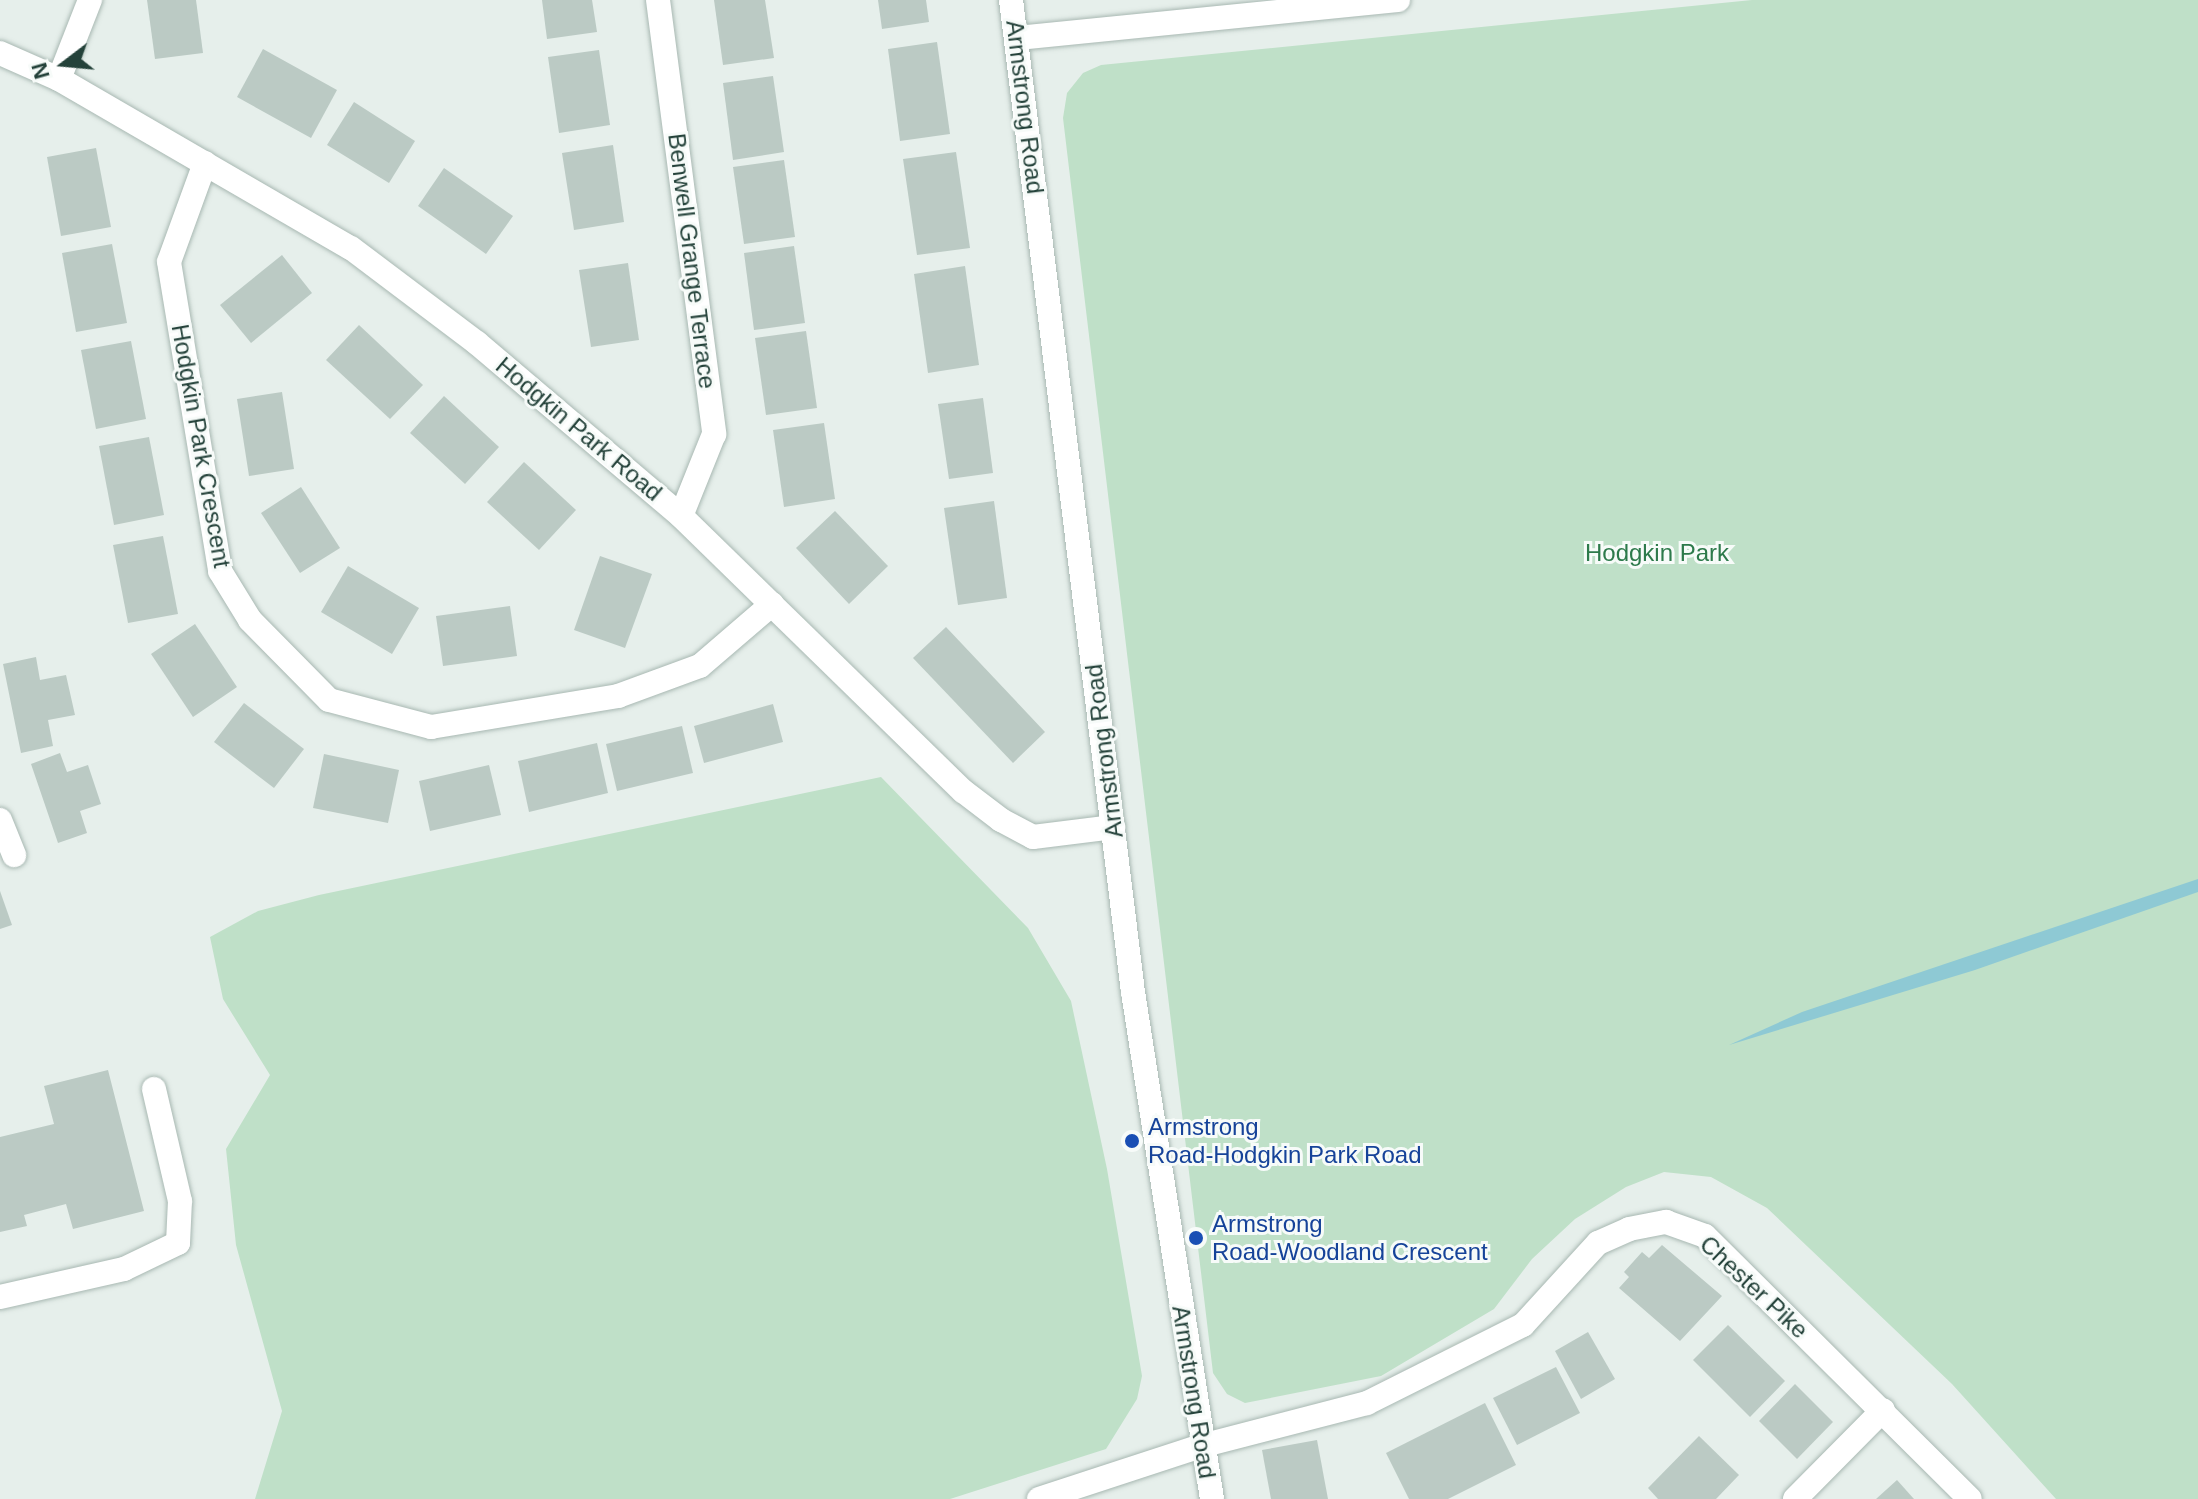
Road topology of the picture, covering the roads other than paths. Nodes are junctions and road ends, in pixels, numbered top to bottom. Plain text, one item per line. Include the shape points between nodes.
1 (90, 0) edge
2 (658, 0) edge
3 (1011, 0) edge
4 (1398, 0) edge
5 (1017, 38) junction
6 (0, 53) edge
7 (59, 79) junction
8 (205, 163) junction
9 (681, 516) junction
10 (772, 604) junction
11 (0, 820) edge
12 (1113, 827) junction
13 (14, 855) dead end
14 (154, 1089) dead end
15 (0, 1297) edge
16 (1883, 1410) junction
17 (1201, 1446) junction
18 (1039, 1499) edge
19 (1212, 1499) edge
20 (1795, 1499) edge
21 (1970, 1499) edge

1 - 7 street
2 - 9 street, Benwell Grange Terrace via 714,434
3 - 5 street, Armstrong Road
4 - 5 street
5 - 12 street, Armstrong Road
6 - 7 street, Hodgkin Park Road
7 - 8 street, Hodgkin Park Road
8 - 9 street, Hodgkin Park Road via 351,248 477,343
8 - 10 street, Hodgkin Park Crescent via 169,262 220,571 250,620 329,700 431,727 618,696 700,666
9 - 10 street, Hodgkin Park Road
10 - 12 street, Hodgkin Park Road via 963,791 1001,820 1033,837
11 - 13 street
12 - 17 street, Armstrong Road
14 - 15 street via 180,1201 178,1243 124,1269
16 - 17 street, Chester Pike via 1705,1236 1666,1222 1629,1229 1598,1243 1523,1325 1367,1403
16 - 20 street
16 - 21 street, Chester Pike
17 - 18 street, Chester Pike
17 - 19 street, Armstrong Road

